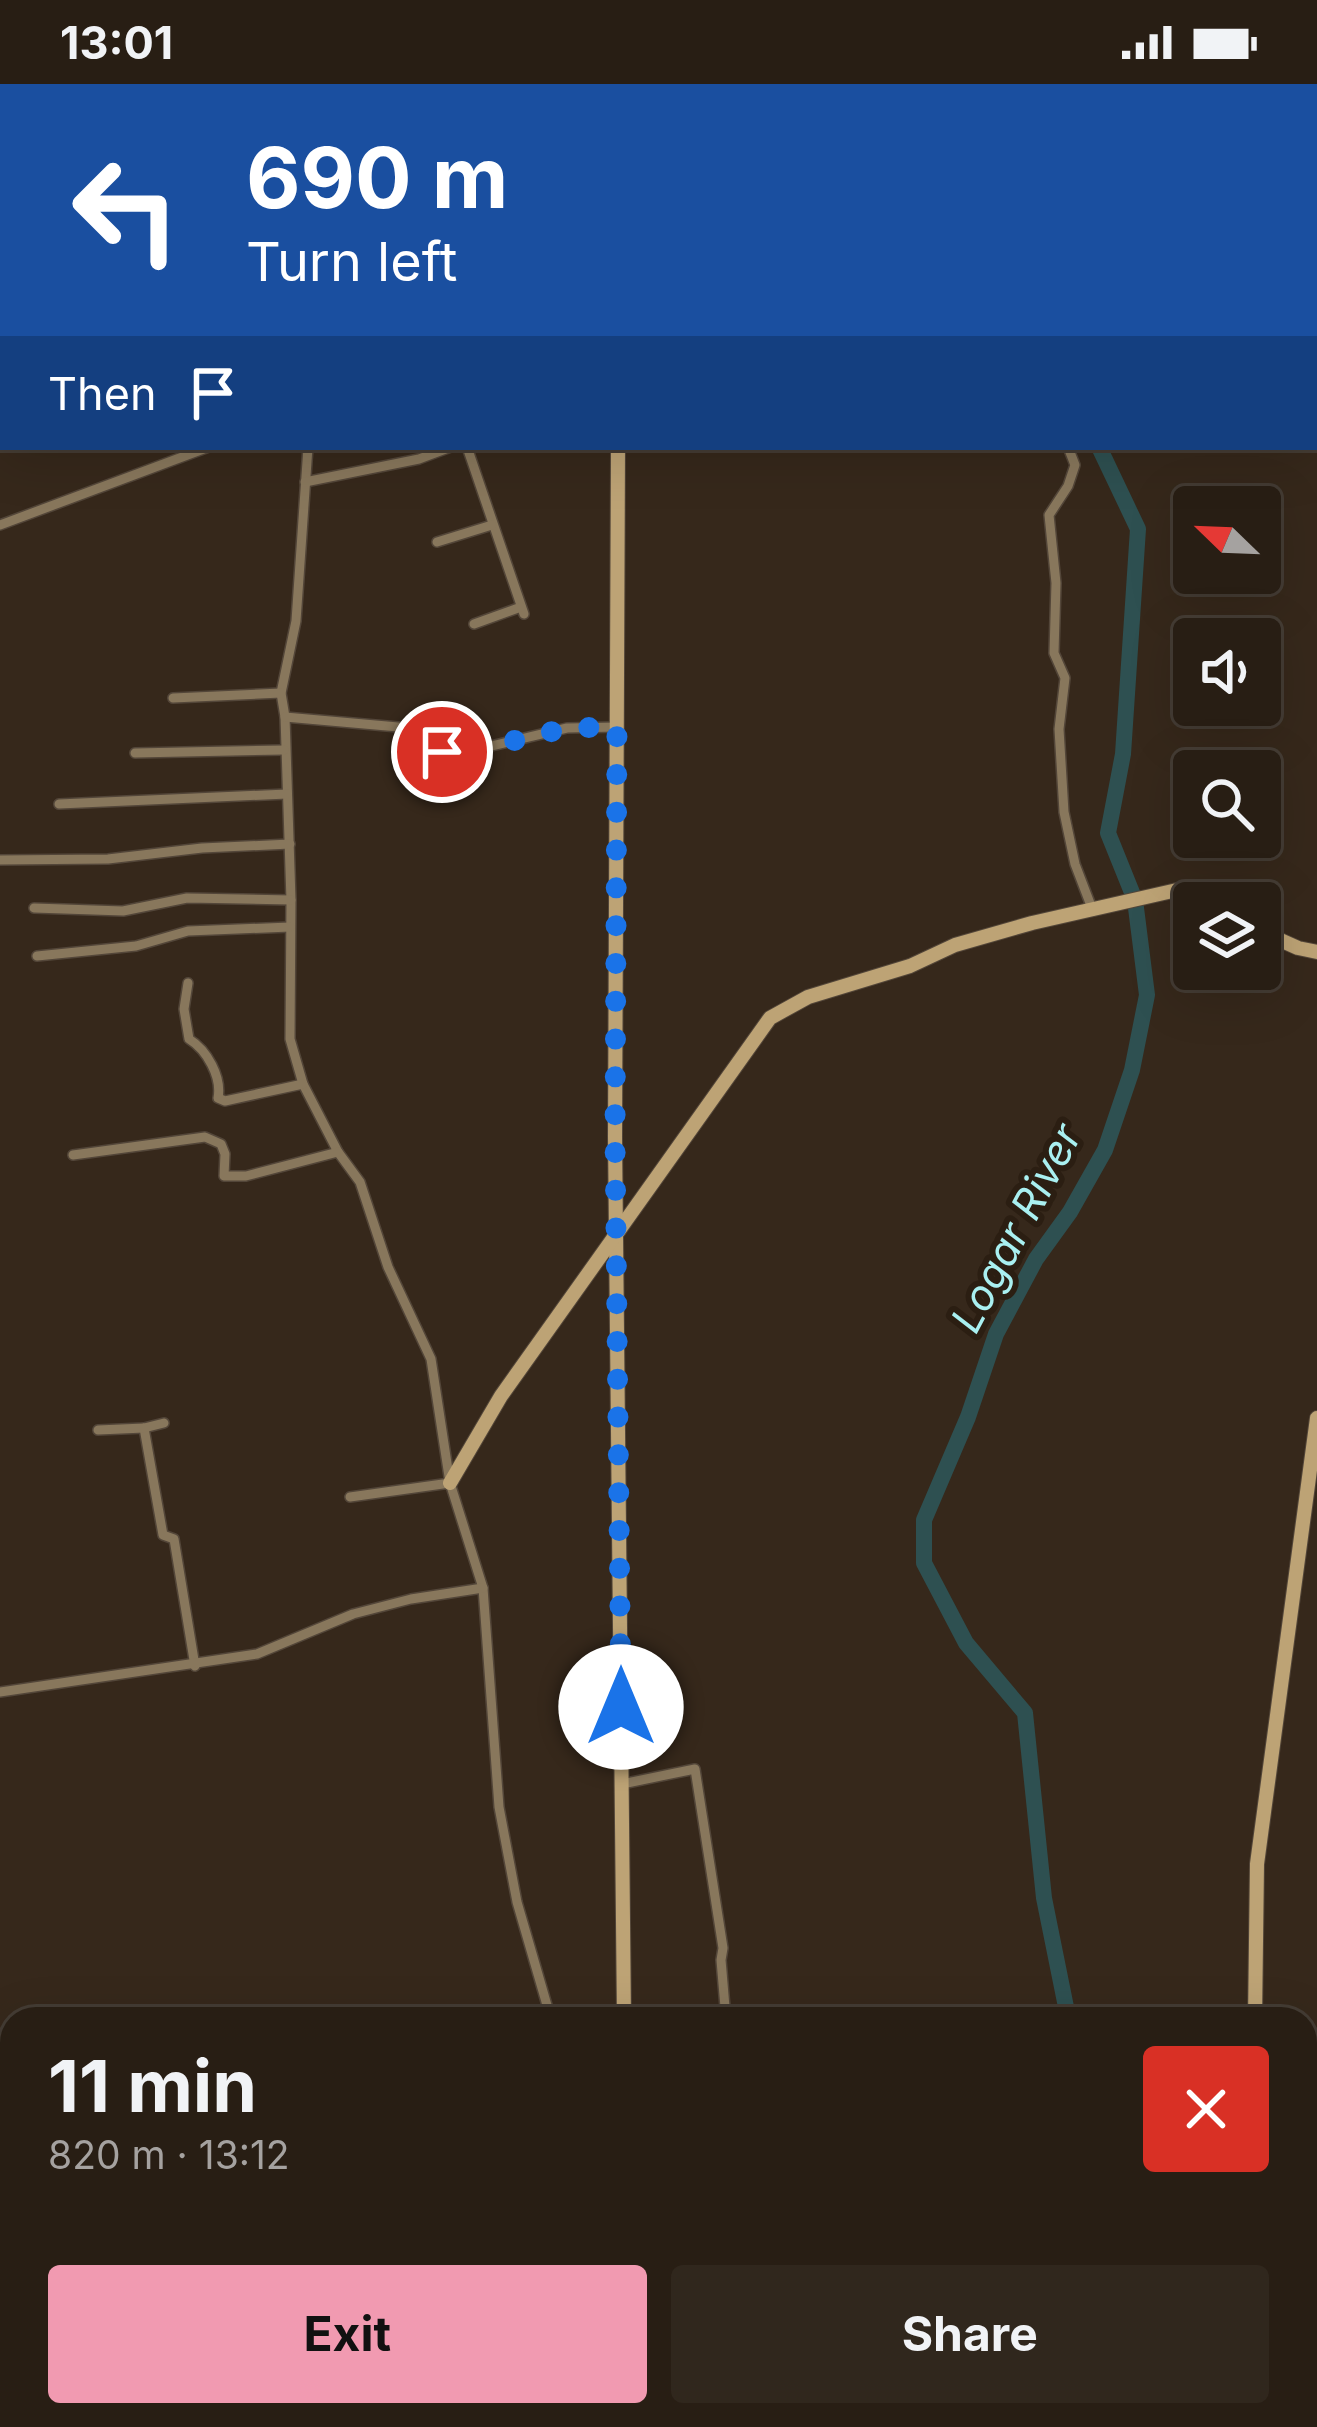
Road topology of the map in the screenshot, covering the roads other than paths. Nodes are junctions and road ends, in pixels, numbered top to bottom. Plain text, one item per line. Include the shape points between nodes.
1 (201, 450) edge
2 (308, 450) edge
3 (443, 450) edge
4 (468, 450) edge
5 (618, 450) edge
6 (1069, 450) edge
7 (305, 482) junction
8 (0, 525) edge
9 (493, 525) junction
10 (437, 542) dead end
11 (474, 624) dead end
12 (281, 693) junction
13 (172, 698) dead end
14 (286, 717) junction
15 (617, 727) junction
16 (284, 750) junction
17 (135, 753) dead end
18 (287, 794) junction
19 (59, 804) dead end
20 (290, 844) junction
21 (0, 860) edge
22 (1173, 891) edge
23 (291, 900) junction
24 (34, 908) dead end
25 (1093, 911) junction
26 (290, 926) junction
27 (1281, 940) edge
28 (1317, 952) edge
29 (38, 956) dead end
30 (188, 982) dead end
31 (303, 1084) junction
32 (338, 1152) junction
33 (73, 1155) dead end
34 (616, 1234) junction
35 (1317, 1418) edge
36 (164, 1423) dead end
37 (144, 1428) junction
38 (98, 1430) dead end
39 (450, 1483) junction
40 (350, 1497) dead end
41 (483, 1588) junction
42 (195, 1666) junction
43 (0, 1692) edge
44 (622, 1784) junction
45 (547, 2007) edge
46 (624, 2007) edge
47 (725, 2007) edge
48 (1255, 2007) edge

1 - 8 street
2 - 7 street
3 - 7 street
4 - 9 street
5 - 15 street
6 - 25 street via 1075,464 1049,515 1054,653 1065,678 1064,812
7 - 12 street via 296,621
9 - 10 street
9 - 11 street via 522,611
12 - 13 street
12 - 14 street
14 - 15 street via 431,730 449,756 567,728
14 - 16 street
15 - 34 street
16 - 17 street
16 - 18 street
18 - 19 street
18 - 20 street
20 - 21 street
20 - 23 street
22 - 25 street
23 - 24 street
23 - 26 street
25 - 34 street via 955,944 770,1018
26 - 29 street via 188,931 136,946
26 - 31 street via 290,1039
27 - 28 street
30 - 31 street via 189,1039 202,1047 218,1098
31 - 32 street
32 - 33 street via 246,1176 224,1176 221,1144 205,1137
32 - 39 street via 361,1182 388,1267 431,1359
34 - 39 street
34 - 44 street
35 - 48 street via 1257,1864
36 - 37 street
37 - 38 street
37 - 42 street via 163,1535 174,1539
39 - 40 street
39 - 41 street
41 - 42 street via 353,1614 257,1654
41 - 45 street via 499,1807
42 - 43 street
44 - 46 street
44 - 47 street via 695,1769

